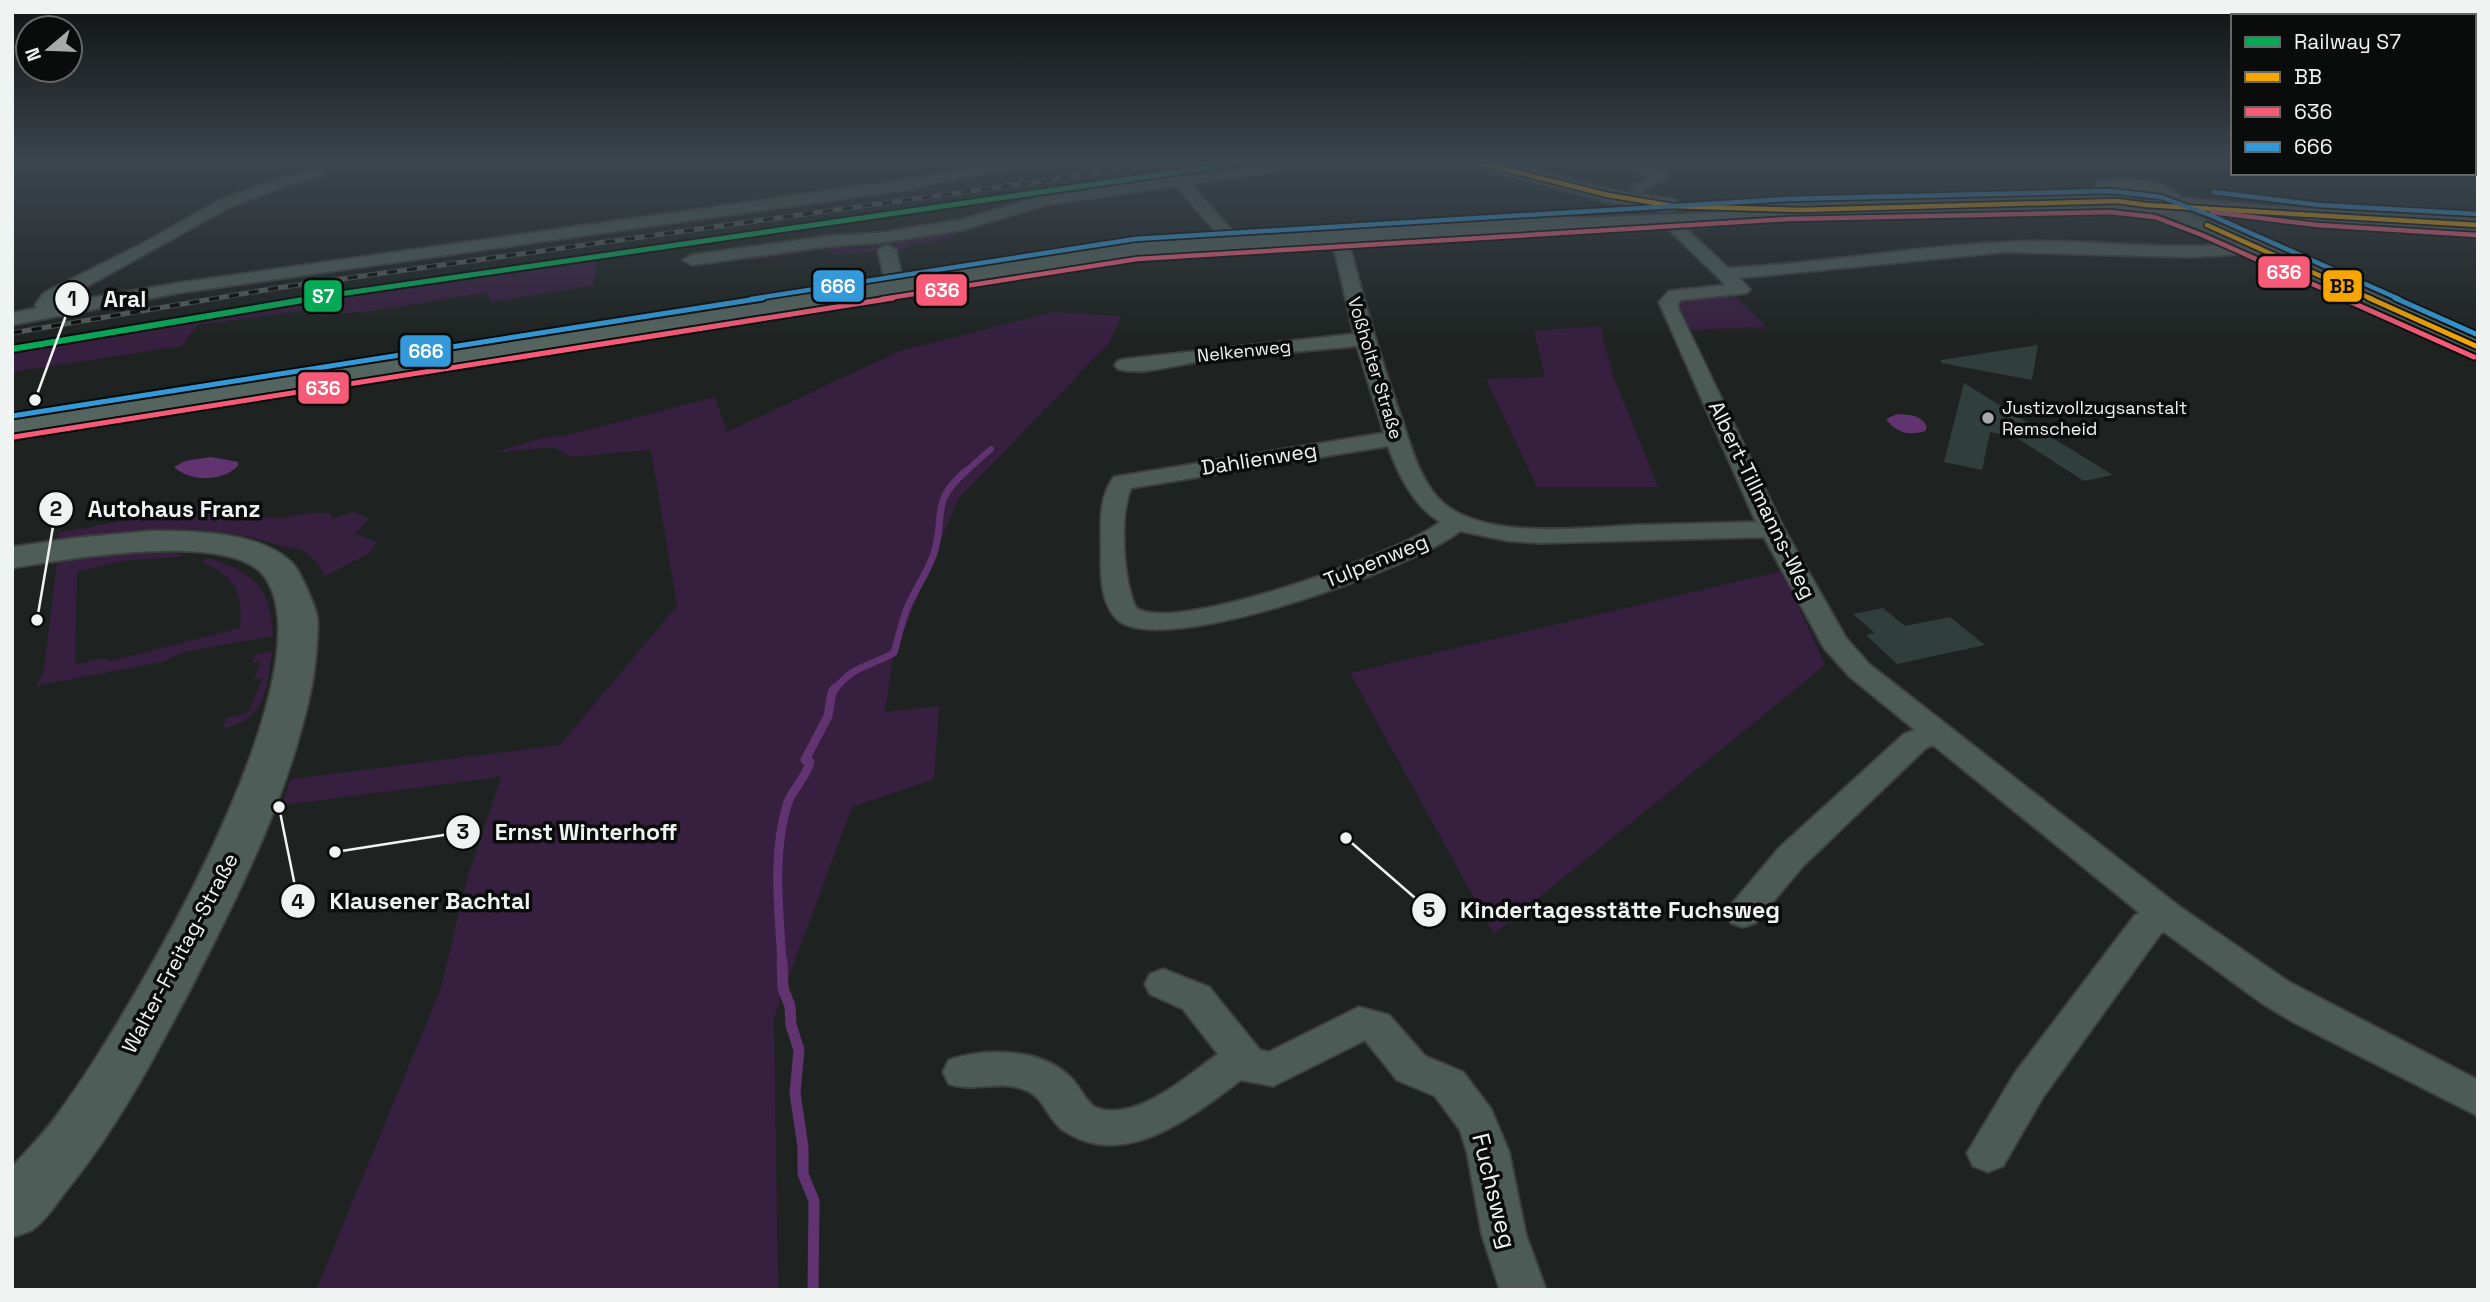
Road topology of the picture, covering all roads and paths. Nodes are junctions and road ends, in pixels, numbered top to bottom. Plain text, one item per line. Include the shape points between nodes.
1 (195, 221) edge
2 (653, 221) edge
3 (973, 221) edge
4 (1215, 221) edge
5 (1641, 221) edge
6 (1668, 221) edge
7 (2198, 221) edge
8 (2410, 221) edge
9 (2478, 225) edge
10 (1339, 235) junction
11 (1234, 242) junction
12 (2254, 248) junction
13 (887, 250) dead end
14 (692, 260) dead end
15 (1724, 273) junction
16 (895, 286) junction
17 (40, 313) junction
18 (12, 319) edge
19 (1364, 339) junction
20 (2478, 348) edge
21 (1125, 365) dead end
22 (12, 427) edge
23 (1396, 439) junction
24 (1456, 522) junction
25 (1772, 529) junction
26 (12, 558) edge
27 (1147, 623) joint
28 (1936, 733) junction
29 (1743, 914) dead end
30 (2168, 916) junction
31 (1163, 984) dead end
32 (1248, 1063) junction
33 (963, 1072) dead end
34 (2478, 1099) edge
35 (1988, 1153) dead end
36 (12, 1210) edge
37 (1523, 1290) edge

1 - 17 street via 51,297
2 - 17 street via 192,286
3 - 14 street via 947,228
4 - 11 street
5 - 10 main road
6 - 15 street
7 - 12 street
8 - 9 street
10 - 11 main road
10 - 19 street, Voßholter Straße
11 - 16 main road via 1136,249
12 - 15 street via 2197,253 2004,247
12 - 20 street
13 - 16 street
15 - 25 street, Albert-Tillmanns-Weg via 1741,289 1682,293 1668,302
16 - 22 main road
17 - 18 street
19 - 21 street, Nelkenweg
19 - 23 street, Voßholter Straße
23 - 24 street, Voßholter Straße via 1425,497
23 - 27 street, Dahlienweg via 1122,482 1114,494 1114,566 1121,604 1129,616
24 - 25 street via 1503,533 1538,535
24 - 27 street, Tulpenweg via 1434,539 1303,590 1214,615
25 - 28 street, Albert-Tillmanns-Weg via 1844,654
26 - 36 street, Walter-Freitag-Straße via 133,541 196,541 239,549 279,571 296,600 298,624 296,678 258,795 221,883 151,1014 80,1129
28 - 29 street via 1915,741 1800,849
28 - 30 street, Albert-Tillmanns-Weg
30 - 34 street, Albert-Tillmanns-Weg via 2308,1013
30 - 35 street via 2148,924 2029,1085
31 - 32 street via 1196,998
32 - 33 street, Fuchsweg via 1235,1063 1155,1115 1124,1127 1095,1124 1073,1115 1054,1086 1028,1073 997,1067
32 - 37 street, Fuchsweg via 1273,1069 1359,1023 1376,1026 1411,1068 1449,1084 1477,1122 1488,1152 1504,1235

